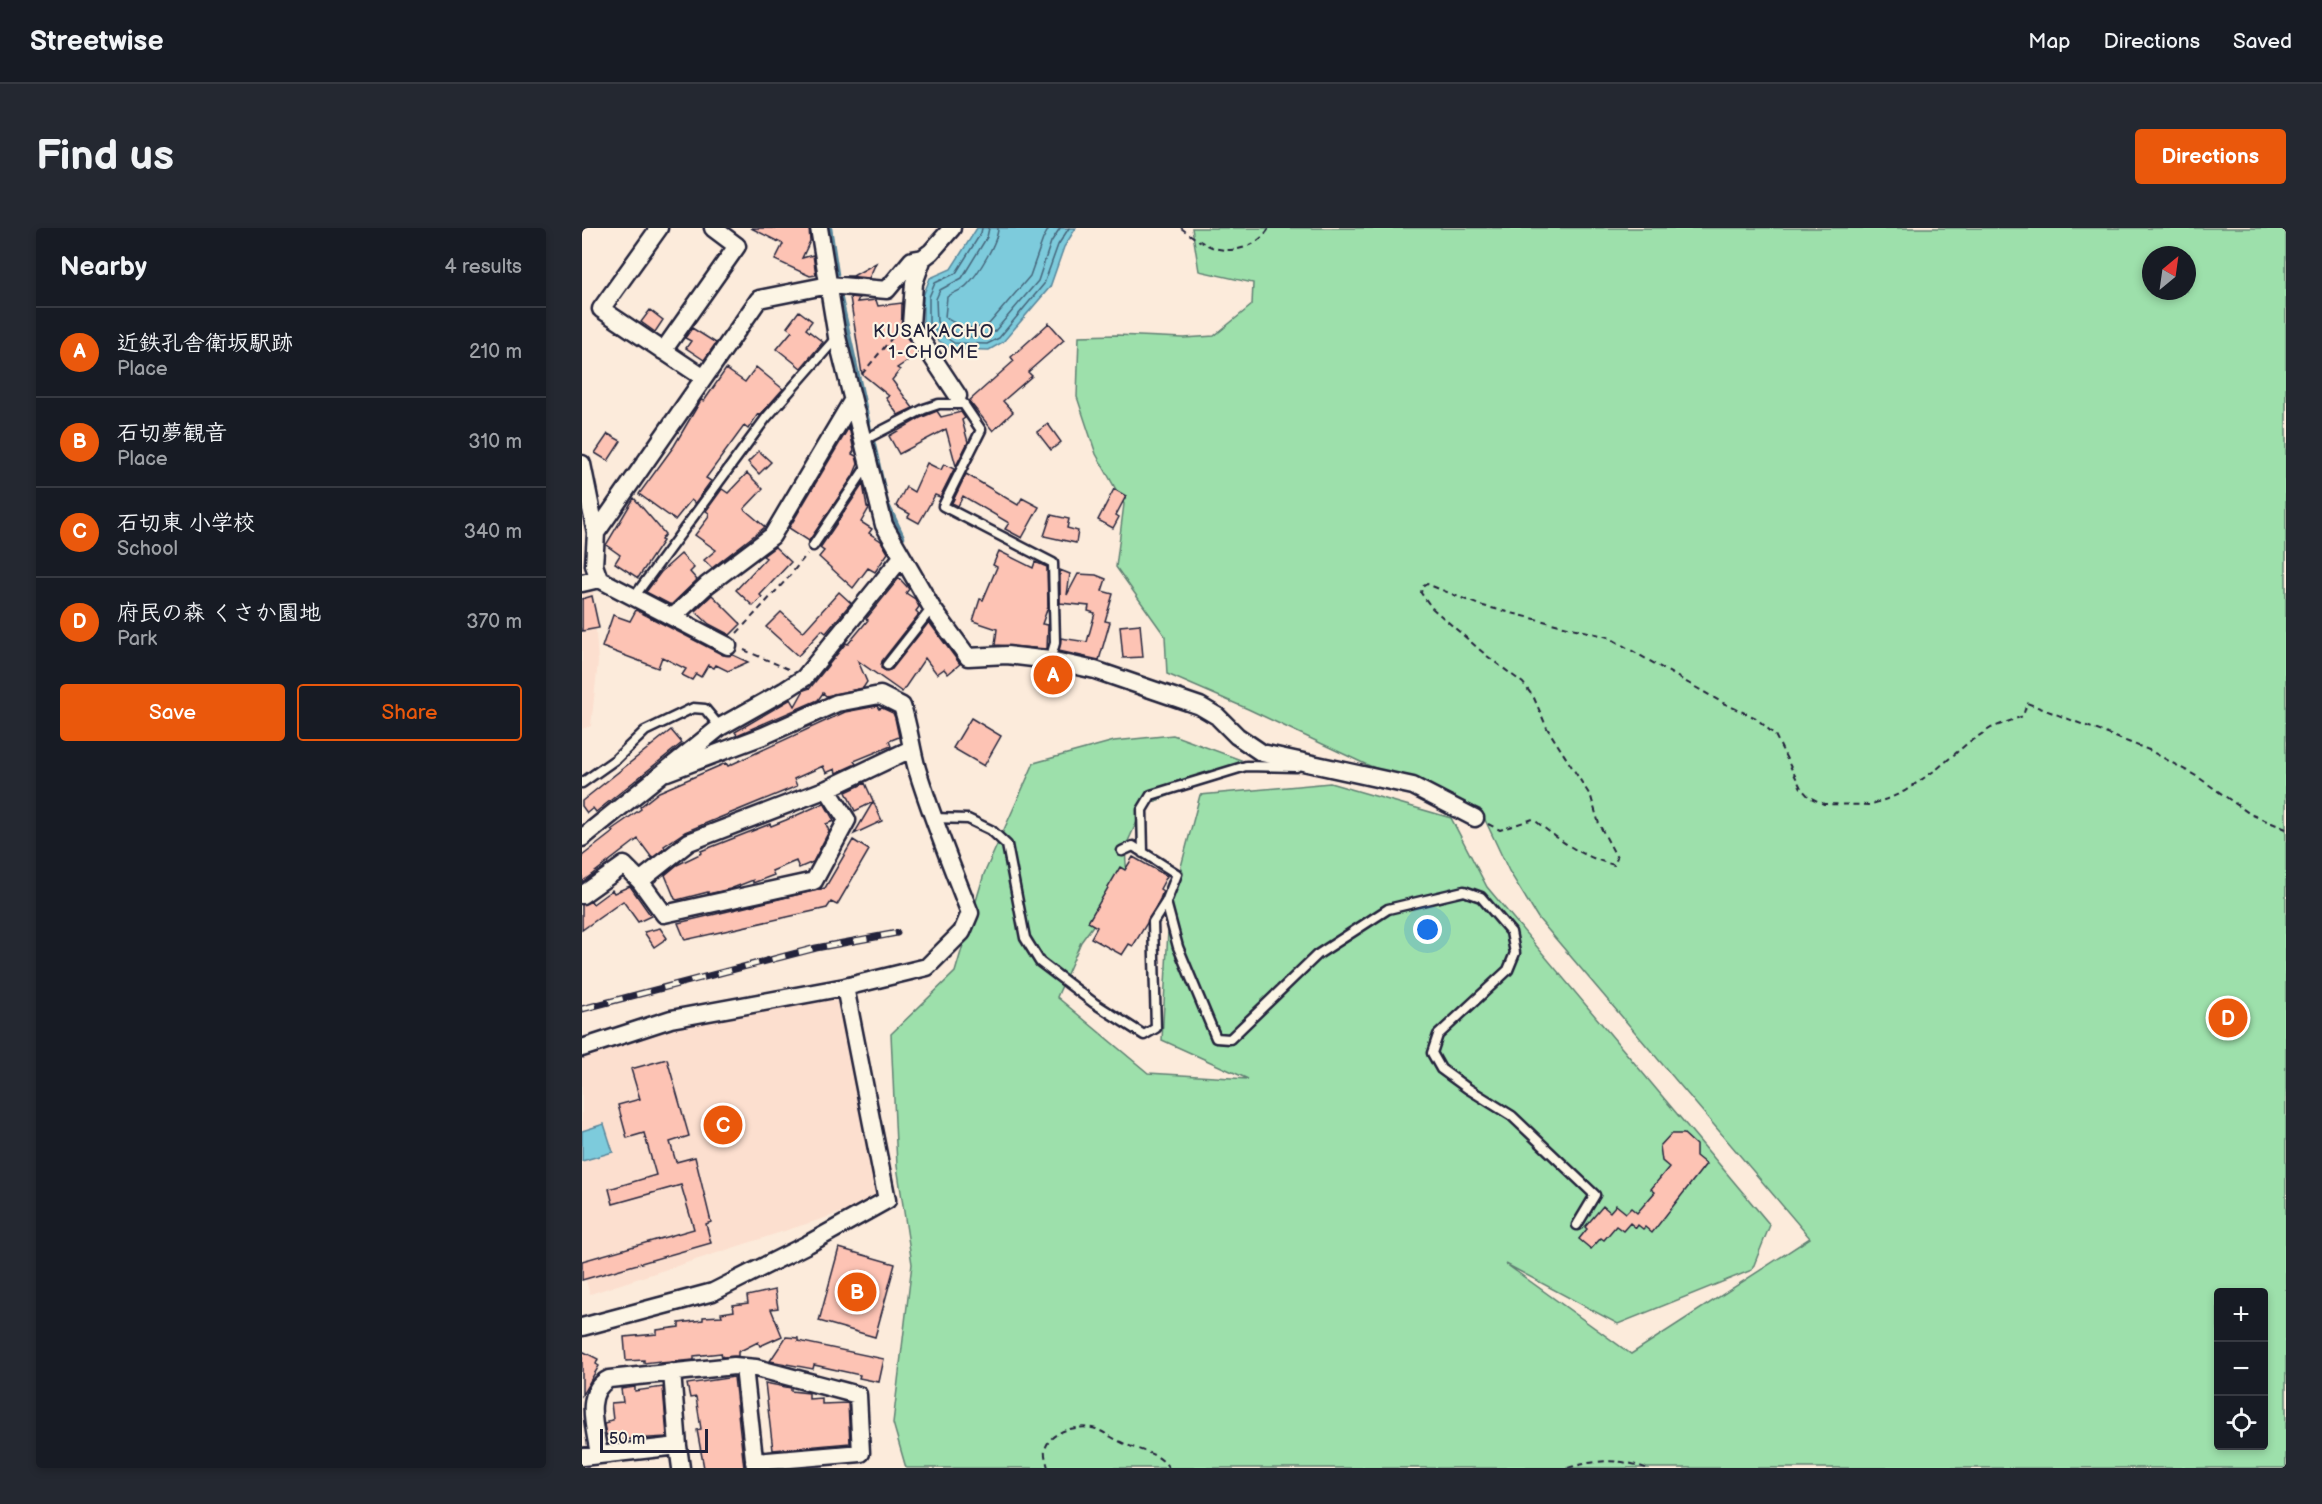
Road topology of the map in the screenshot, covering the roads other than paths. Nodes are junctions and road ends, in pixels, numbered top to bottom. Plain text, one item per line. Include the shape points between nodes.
1 (659, 228) edge
2 (713, 228) edge
3 (819, 228) edge
4 (952, 228) edge
5 (923, 258) junction
6 (829, 285) junction
7 (837, 337) junction
8 (663, 351) junction
9 (704, 378) junction
10 (961, 400) junction
11 (852, 401) junction
12 (862, 441) junction
13 (582, 464) edge
14 (867, 466) junction
15 (596, 533) junction
16 (813, 546) road end
17 (902, 557) junction
18 (592, 568) edge
19 (582, 583) edge
20 (634, 597) junction
21 (932, 608) junction
22 (673, 617) junction
23 (728, 646) road end
24 (1050, 660) junction
25 (887, 665) dead end
26 (720, 727) junction
27 (911, 749) junction
28 (1339, 771) junction
29 (667, 772) junction
30 (582, 783) edge
31 (827, 789) junction
32 (932, 818) junction
33 (1475, 818) road end
34 (582, 838) edge
35 (1122, 851) dead end
36 (1143, 853) junction
37 (640, 881) junction
38 (582, 895) edge
39 (1166, 902) junction
40 (845, 987) junction
41 (582, 1048) edge
42 (1577, 1225) dead end
43 (582, 1327) edge
44 (744, 1367) junction
45 (672, 1372) junction
46 (678, 1446) junction
47 (590, 1456) edge
48 (754, 1465) edge
49 (681, 1468) edge

1 - 8 street via 601,309
2 - 8 street via 737,246
3 - 6 street
4 - 5 street
5 - 6 street via 912,260 887,290
5 - 10 street via 914,284 911,325
6 - 7 street
6 - 9 street via 759,299
7 - 11 street
7 - 20 lane via 766,418
8 - 9 street
9 - 15 street
10 - 12 lane via 924,409
10 - 24 lane via 981,430 943,506 1053,563 1055,643
11 - 12 street
11 - 22 street via 772,536 707,585
12 - 14 street
13 - 15 street
14 - 16 lane
14 - 17 street via 884,525
15 - 18 street
17 - 21 street
17 - 26 street via 804,678
18 - 19 street
18 - 20 street
20 - 22 street
21 - 24 street via 968,657 1007,655
21 - 25 lane
22 - 23 street
24 - 28 street via 1185,699 1217,716 1262,753
26 - 29 street
26 - 30 lane via 705,709 693,708 645,731 616,759
27 - 29 street via 902,706 880,695 837,703
27 - 31 street
27 - 32 street
28 - 33 street via 1413,786
28 - 36 lane via 1246,766 1151,795 1142,810
29 - 34 street
31 - 37 street via 689,842
31 - 37 street via 848,820 814,881 664,914
32 - 39 lane via 968,819 991,830 1007,845 1025,938 1040,963 1144,1035 1156,1028 1154,922
32 - 40 street via 970,913 962,932 927,967
35 - 36 lane via 1133,846
36 - 39 lane via 1177,874
37 - 38 street via 624,865
39 - 42 lane via 1178,946 1216,1038 1230,1040 1317,955 1388,909 1464,891 1481,897 1511,932 1515,953 1508,970 1438,1035 1432,1053 1441,1069 1512,1116 1595,1195
40 - 41 street via 671,1019
40 - 43 street via 887,1200 713,1292
44 - 45 street
44 - 48 street
44 - 48 street via 858,1395 861,1453
45 - 46 street
45 - 47 street via 601,1383 593,1397
46 - 47 street
46 - 49 street

